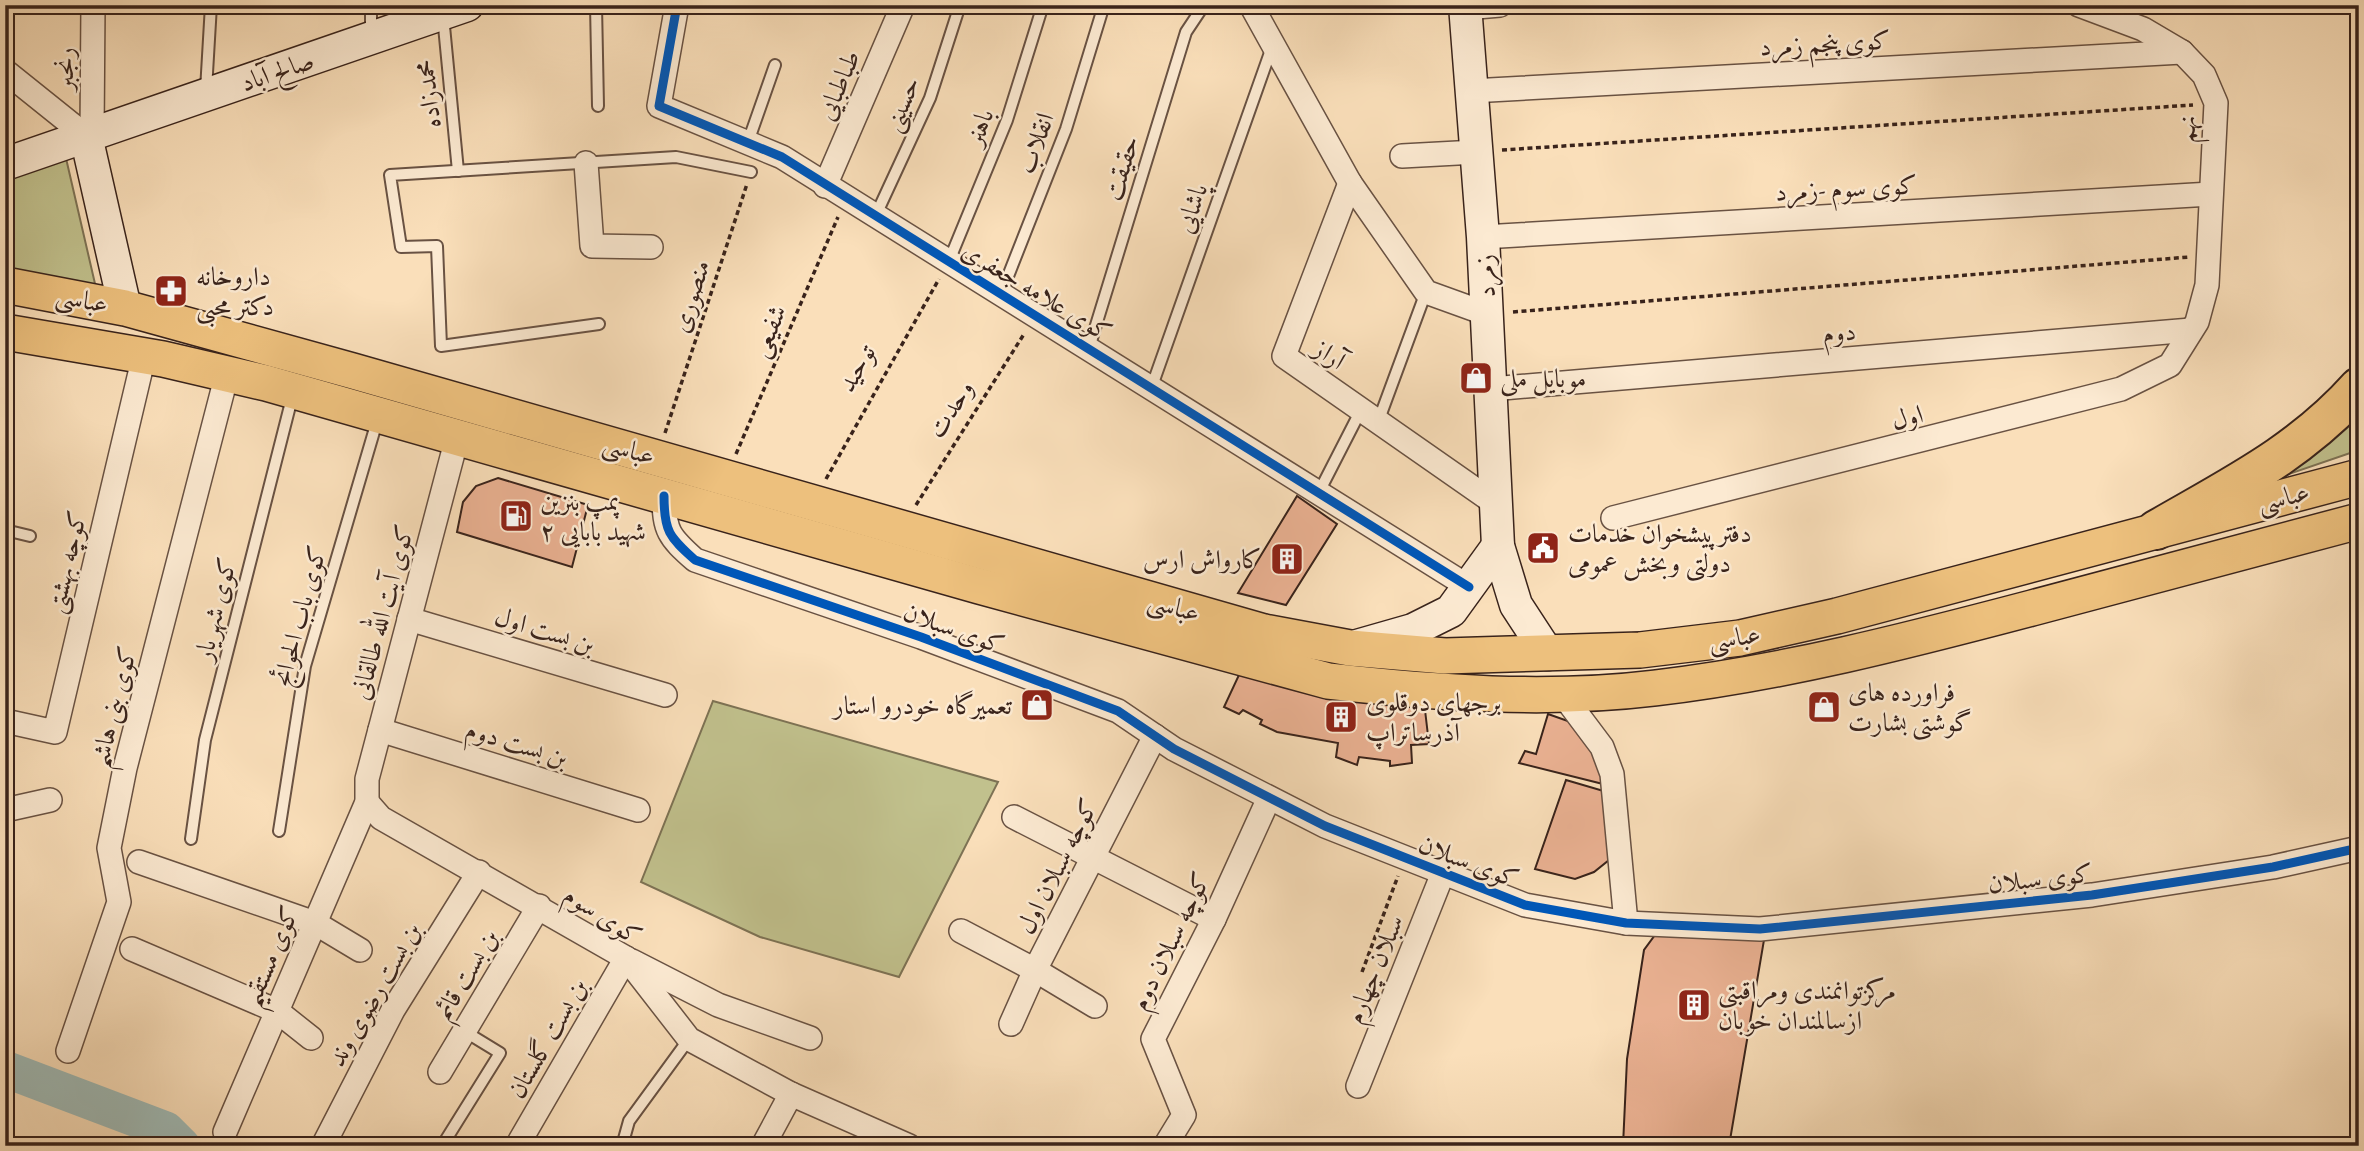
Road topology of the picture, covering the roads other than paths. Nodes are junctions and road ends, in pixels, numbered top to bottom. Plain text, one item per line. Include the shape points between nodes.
1 (93, 5) edge
2 (211, 5) edge
3 (371, 5) edge
4 (596, 5) edge
5 (677, 5) edge
6 (903, 5) edge
7 (960, 5) edge
8 (1043, 5) edge
9 (1104, 5) edge
10 (1204, 5) edge
11 (1251, 5) edge
12 (1500, 5) edge
13 (2079, 5) edge
14 (1458, 6) edge
15 (455, 9) edge
16 (371, 38) junction
17 (1273, 44) junction
18 (2182, 52) junction
19 (775, 65) dead end
20 (5, 71) edge
21 (1471, 91) junction
22 (206, 95) junction
23 (598, 106) dead end
24 (89, 135) junction
25 (748, 142) junction
26 (1476, 152) junction
27 (1402, 156) dead end
28 (9, 159) edge
29 (586, 163) junction
30 (458, 171) junction
31 (751, 172) road end
32 (1350, 183) junction
33 (825, 187) junction
34 (2211, 194) junction
35 (875, 217) junction
36 (1483, 237) junction
37 (651, 247) dead end
38 (949, 261) junction
39 (5, 285) edge
40 (1426, 292) junction
41 (1001, 294) junction
42 (125, 308) junction
43 (1487, 314) junction
44 (599, 324) dead end
45 (2192, 330) junction
46 (5, 332) edge
47 (1089, 348) junction
48 (144, 356) junction
49 (353, 370) junction
50 (227, 374) junction
51 (1152, 386) junction
52 (2359, 387) edge
53 (1491, 389) junction
54 (294, 391) junction
55 (342, 405) junction
56 (379, 415) junction
57 (1370, 416) junction
58 (457, 438) junction
59 (2359, 477) edge
60 (1319, 492) junction
61 (664, 496) junction
62 (1496, 504) junction
63 (1613, 519) dead end
64 (2359, 521) edge
65 (5, 530) edge
66 (2156, 530) junction
67 (30, 536) dead end
68 (1498, 546) junction
69 (989, 552) junction
70 (979, 586) junction
71 (1469, 587) junction
72 (409, 619) junction
73 (1350, 648) junction
74 (1548, 654) junction
75 (665, 695) dead end
76 (1563, 695) junction
77 (5, 721) edge
78 (380, 730) junction
79 (1155, 736) junction
80 (1269, 798) junction
81 (50, 800) dead end
82 (367, 802) junction
83 (5, 810) edge
84 (638, 810) dead end
85 (1014, 817) dead end
86 (279, 831) dead end
87 (191, 839) dead end
88 (2359, 848) edge
89 (1093, 856) junction
90 (139, 862) dead end
91 (478, 872) junction
92 (1443, 873) junction
93 (540, 906) junction
94 (1214, 919) junction
95 (315, 923) junction
96 (1626, 923) junction
97 (961, 931) dead end
98 (132, 949) dead end
99 (360, 950) dead end
100 (626, 958) junction
101 (1035, 970) junction
102 (1095, 1006) dead end
103 (277, 1011) junction
104 (1011, 1024) dead end
105 (464, 1031) junction
106 (310, 1038) dead end
107 (810, 1038) dead end
108 (689, 1039) junction
109 (68, 1051) dead end
110 (440, 1072) dead end
111 (1358, 1086) dead end
112 (791, 1094) junction
113 (225, 1132) dead end
114 (323, 1146) edge
115 (442, 1146) edge
116 (517, 1146) edge
117 (622, 1146) edge
118 (763, 1146) edge
119 (909, 1146) edge
120 (1165, 1146) edge

1 - 24 street, رنجبر
2 - 22 lane
3 - 16 lane
4 - 23 lane
5 - 25 street, کوی علامه جعفری via 659,106
6 - 33 street, طباطبایی
7 - 35 lane, حسینی via 930,98
8 - 38 lane, باهنر via 1007,120
9 - 41 lane, انقلاب via 1066,129
10 - 47 lane, حقیقت via 1186,32
11 - 17 street
12 - 14 street
13 - 18 street, نهم via 2143,29
14 - 21 street, زمرد
15 - 16 street, صالح آباد
15 - 30 lane, محمدزاده
16 - 22 street, صالح آباد
17 - 32 street
17 - 51 lane, پاشایی
18 - 21 street, کوی پنجم زمرد
18 - 34 street, نهم via 2204,75 2216,103
19 - 25 lane
20 - 24 street
21 - 26 street, زمرد
22 - 24 street, صالح آباد
24 - 28 street, صالح آباد
24 - 42 street
25 - 33 street, کوی علامه جعفری via 782,157
26 - 27 street
26 - 36 street, زمرد
29 - 30 lane
29 - 31 lane via 676,157
29 - 37 street via 592,246
30 - 44 lane via 390,175 401,247 437,246 442,345
32 - 40 street
32 - 57 street, آراز via 1284,356
33 - 35 street, کوی علامه جعفری
34 - 36 street, کوی سوم -زمرد
34 - 45 street, نهم via 2207,285
35 - 38 street, کوی علامه جعفری
36 - 43 street, زمرد
38 - 41 street, کوی علامه جعفری
39 - 42 main road, عباسى
40 - 43 street
40 - 57 lane
41 - 47 street, کوی علامه جعفری
42 - 49 main road, عباسى
43 - 53 street, زمرد
45 - 53 street, دوم
45 - 63 street, اول via 2170,365 2122,389
46 - 48 main road, عباسى
47 - 51 street, کوی علامه جعفری
48 - 50 main road, عباسى
48 - 77 street, کوچه بهشتی via 55,732
49 - 55 main road
49 - 69 main road, عباسى
50 - 54 main road, عباسى
50 - 109 street, کوی بنی هاشم via 122,782 109,848 120,902
51 - 60 street, کوی علامه جعفری
52 - 66 highway via 2331,418 2283,457
53 - 62 street, زمرد
54 - 55 main road, عباسى
54 - 87 lane, کوی شهریار via 205,740
55 - 56 main road, عباسى
56 - 58 main road, عباسى
56 - 86 lane, کوی باب الحوائج via 305,666
57 - 60 lane
57 - 62 street, آراز
58 - 61 main road, عباسى
58 - 72 street, کوی آیت الله طالقانی
59 - 66 main road, عباسى
60 - 71 street, کوی علامه جعفری
61 - 70 main road, عباسى
61 - 79 street, کوی سبلان via 664,524 695,560 1118,711
62 - 68 street, زمرد
64 - 76 main road, عباسى via 1868,652 1681,685
65 - 67 lane
66 - 74 main road, عباسى via 1740,638 1640,650
68 - 71 street
68 - 74 street, زمرد via 1516,605
69 - 70 main road
69 - 73 main road, عباسى via 1264,632
70 - 76 main road, عباسى via 1328,681
71 - 73 street via 1451,611 1413,630
72 - 75 street, بن بست اول
72 - 78 street, کوی آیت الله طالقانی
73 - 74 main road, عباسى via 1445,656
76 - 96 street via 1602,747 1612,774
78 - 82 street, کوی آیت الله طالقانی via 367,779
78 - 84 street, بن بست دوم
79 - 80 street, کوی سبلان
79 - 89 street, کوچه سبلان اول
80 - 92 street, کوی سبلان via 1325,827
80 - 94 street, کوچه سبلان دوم
81 - 83 street
82 - 91 street, کوی سوم via 381,818
82 - 95 street, کوی مستقیم
85 - 89 street
88 - 96 street, کوی سبلان via 2273,867 2092,895 1760,929
89 - 94 street
89 - 101 street, کوچه سبلان اول
90 - 95 street
91 - 93 street, کوی سوم
91 - 114 street, بن بست رضوی وند via 393,1010
92 - 96 street, کوی سبلان via 1525,905
92 - 111 street, سبلان چهارم
93 - 100 street, کوی سوم
93 - 105 street, بن بست قائم
94 - 120 street, کوچه سبلان دوم via 1153,1039 1184,1115
95 - 99 street
95 - 103 street, کوی مستقیم
97 - 101 street
98 - 103 street
100 - 107 street via 718,1005
100 - 108 street, کوی سوم
100 - 116 street, بن بست گلستان
101 - 102 street
101 - 104 street, کوچه سبلان اول
103 - 106 street
103 - 113 street, کوی مستقیم
105 - 110 street, بن بست قائم
105 - 115 lane via 500,1053
108 - 112 street, کوی سوم
108 - 117 lane via 629,1121
112 - 118 street
112 - 119 street

